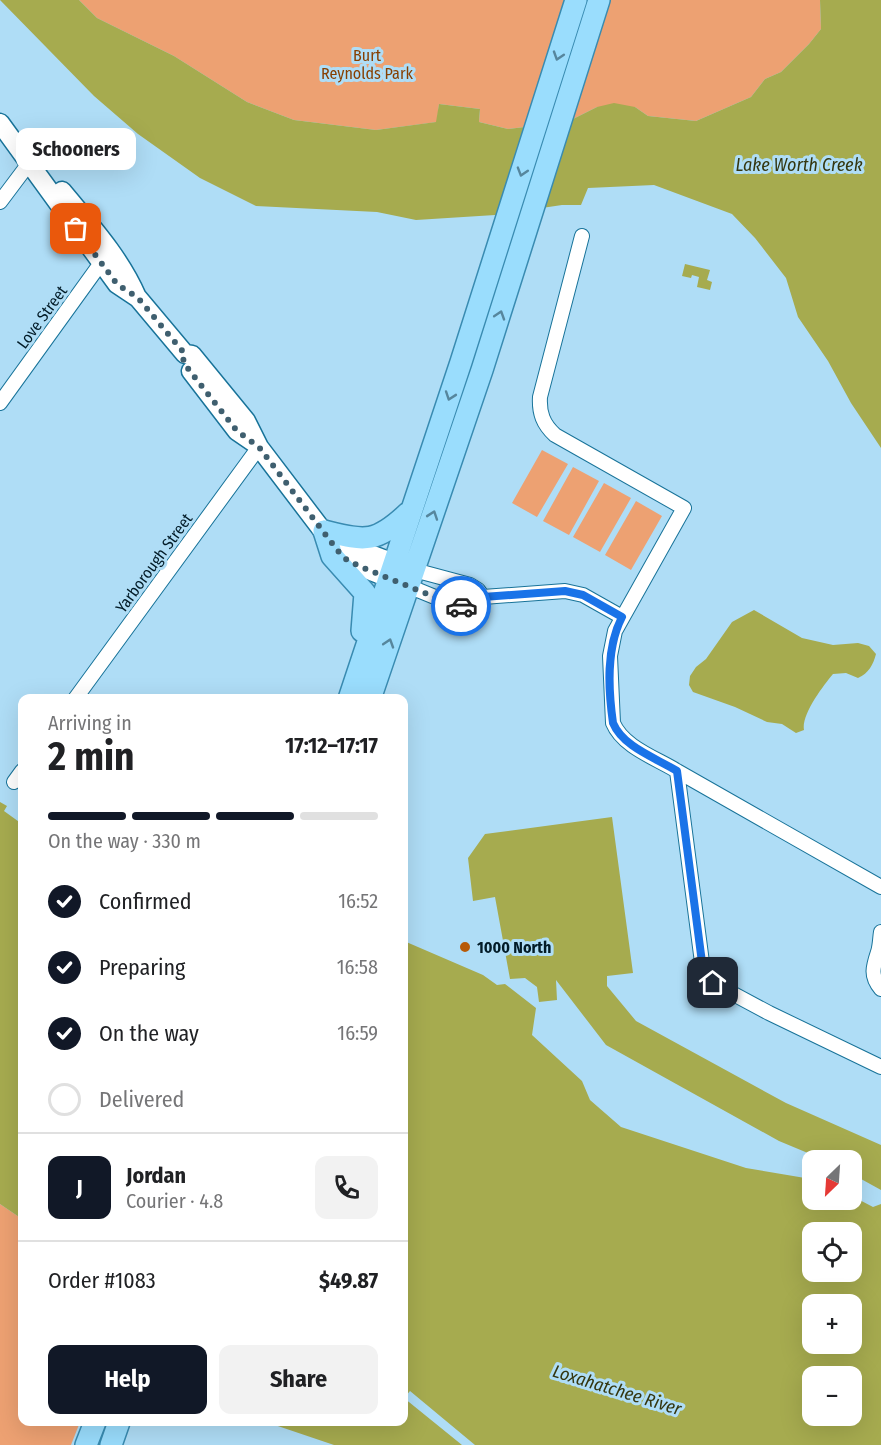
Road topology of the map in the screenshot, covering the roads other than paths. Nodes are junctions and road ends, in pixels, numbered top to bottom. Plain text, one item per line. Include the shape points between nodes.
1 (576, 0) edge
2 (599, 0) edge
3 (0, 123) edge
4 (30, 162) junction
5 (0, 202) edge
6 (582, 236) dead end
7 (106, 257) junction
8 (0, 403) edge
9 (259, 447) junction
10 (411, 510) junction
11 (324, 531) junction
12 (391, 570) junction
13 (411, 578) junction
14 (483, 597) junction
15 (622, 617) junction
16 (359, 670) junction
17 (79, 694) edge
18 (351, 694) edge
19 (372, 694) edge
20 (677, 771) junction
21 (881, 887) edge
22 (881, 932) edge
23 (881, 990) edge
24 (881, 1067) edge
25 (93, 1426) edge
26 (118, 1426) edge
27 (86, 1445) edge
28 (111, 1445) edge

1 -> 10 main road
13 -> 2 main road via 529,225
3 - 4 street
4 - 5 street
4 - 7 street
6 - 15 street via 540,397 544,422 555,435 684,508
7 - 8 street, Love Street
7 - 9 street via 117,284 138,298 185,354 192,355 246,421
9 - 11 street
9 - 17 street, Yarborough Street
10 - 11 main road via 390,529 372,538
10 - 12 main road
11 - 12 street
11 - 16 main road via 332,556 365,592
12 - 13 street
12 - 16 main road
13 - 14 street via 470,585
13 - 14 street via 452,604 471,607
19 -> 13 main road
14 - 15 street via 574,592
15 - 20 street via 611,648 613,723 628,742
16 - 18 main road
20 - 21 street
20 - 24 street via 707,978
22 - 23 street via 872,973
25 - 27 main road
26 - 28 main road

